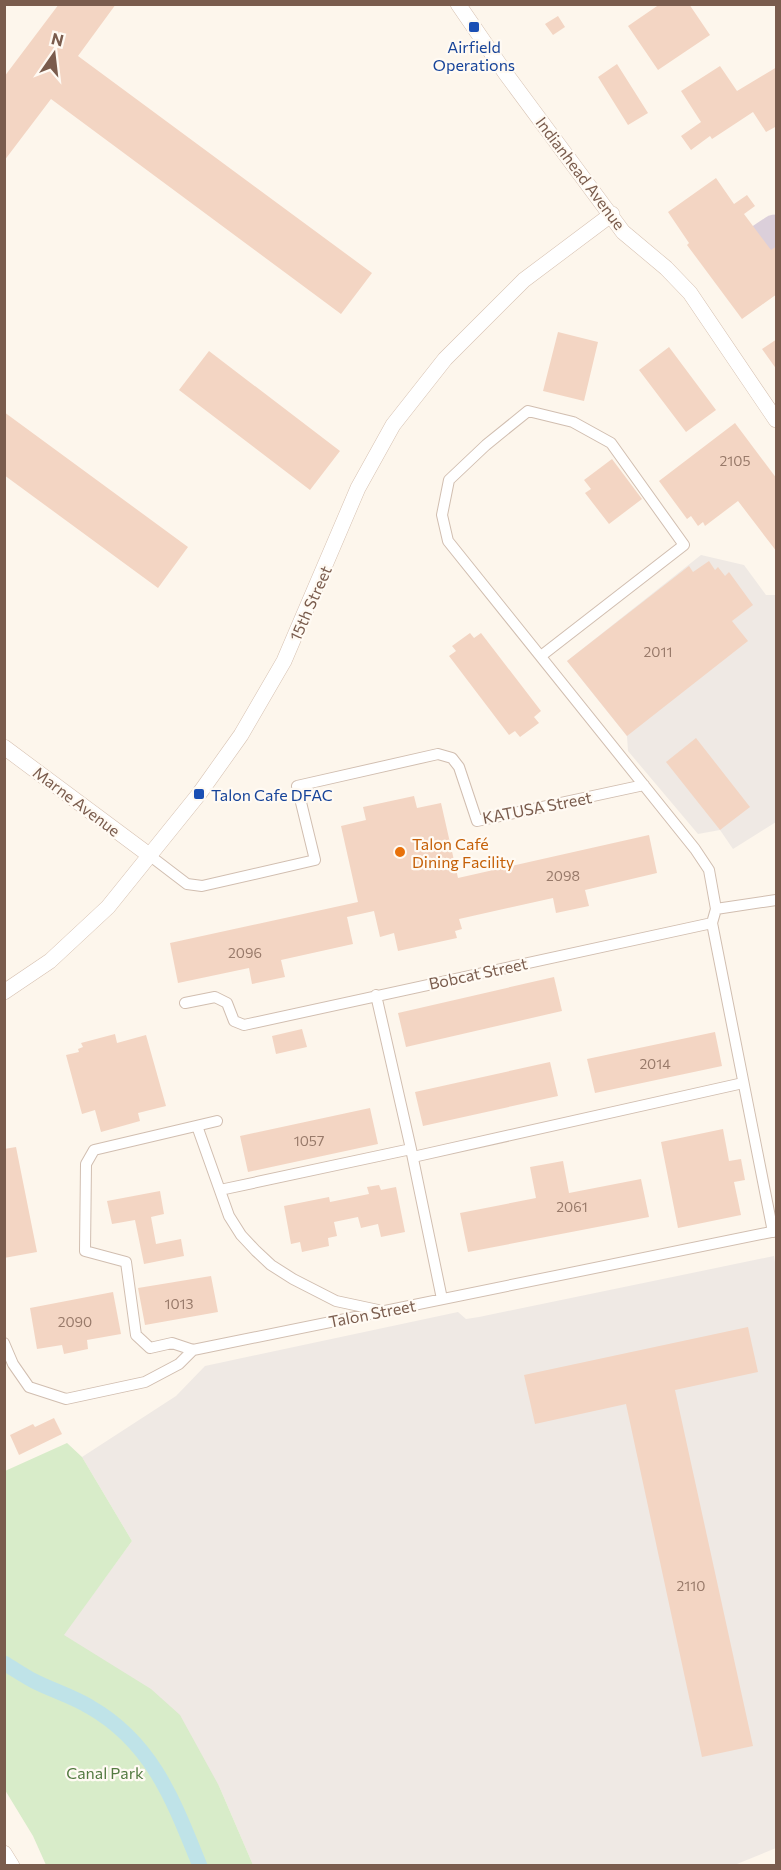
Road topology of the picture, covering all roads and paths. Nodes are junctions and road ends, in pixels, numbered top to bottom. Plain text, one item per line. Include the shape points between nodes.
1 (458, 4) edge
2 (612, 214) junction
3 (777, 420) edge
4 (541, 657) junction
5 (4, 747) edge
6 (644, 785) junction
7 (149, 855) junction
8 (777, 900) edge
9 (716, 909) junction
10 (712, 923) junction
11 (4, 992) edge
12 (376, 995) junction
13 (185, 1003) dead end
14 (743, 1083) junction
15 (217, 1121) dead end
16 (196, 1126) junction
17 (412, 1153) junction
18 (220, 1190) junction
19 (775, 1232) edge
20 (442, 1299) junction
21 (384, 1311) junction
22 (4, 1343) edge
23 (192, 1350) junction
24 (4, 1853) edge
25 (12, 1866) edge

1 - 2 street, Indianhead Avenue
2 - 3 street, Indianhead Avenue via 623,232 690,293
2 - 7 street, 15th Street via 524,280 445,359 393,424 358,488 284,661 241,735
4 - 4 street via 684,545 611,443 573,422 528,411 449,480 442,515 448,541
4 - 6 street
5 - 7 street, Marne Avenue
6 - 7 street, KATUSA Street via 477,821 459,767 452,758 438,754 297,786 315,860 202,886 187,884
6 - 9 street via 709,870
7 - 11 street, 15th Street via 108,908 50,960
8 - 9 street
9 - 10 street
10 - 12 street, Bobcat Street
10 - 14 street
12 - 13 street, Bobcat Street via 244,1026 234,1021 227,1003 215,997
12 - 17 street
14 - 17 street
14 - 19 street
15 - 16 street
16 - 18 street
16 - 23 street via 94,1150 86,1164 85,1251 126,1262 136,1335 150,1348 172,1343
17 - 18 street
17 - 20 street
18 - 21 street via 241,1235 271,1265 336,1301
19 - 20 street, Talon Street
20 - 21 street, Talon Street
21 - 23 street, Talon Street
22 - 23 street via 29,1387 66,1399 146,1383 180,1364
24 - 25 street

